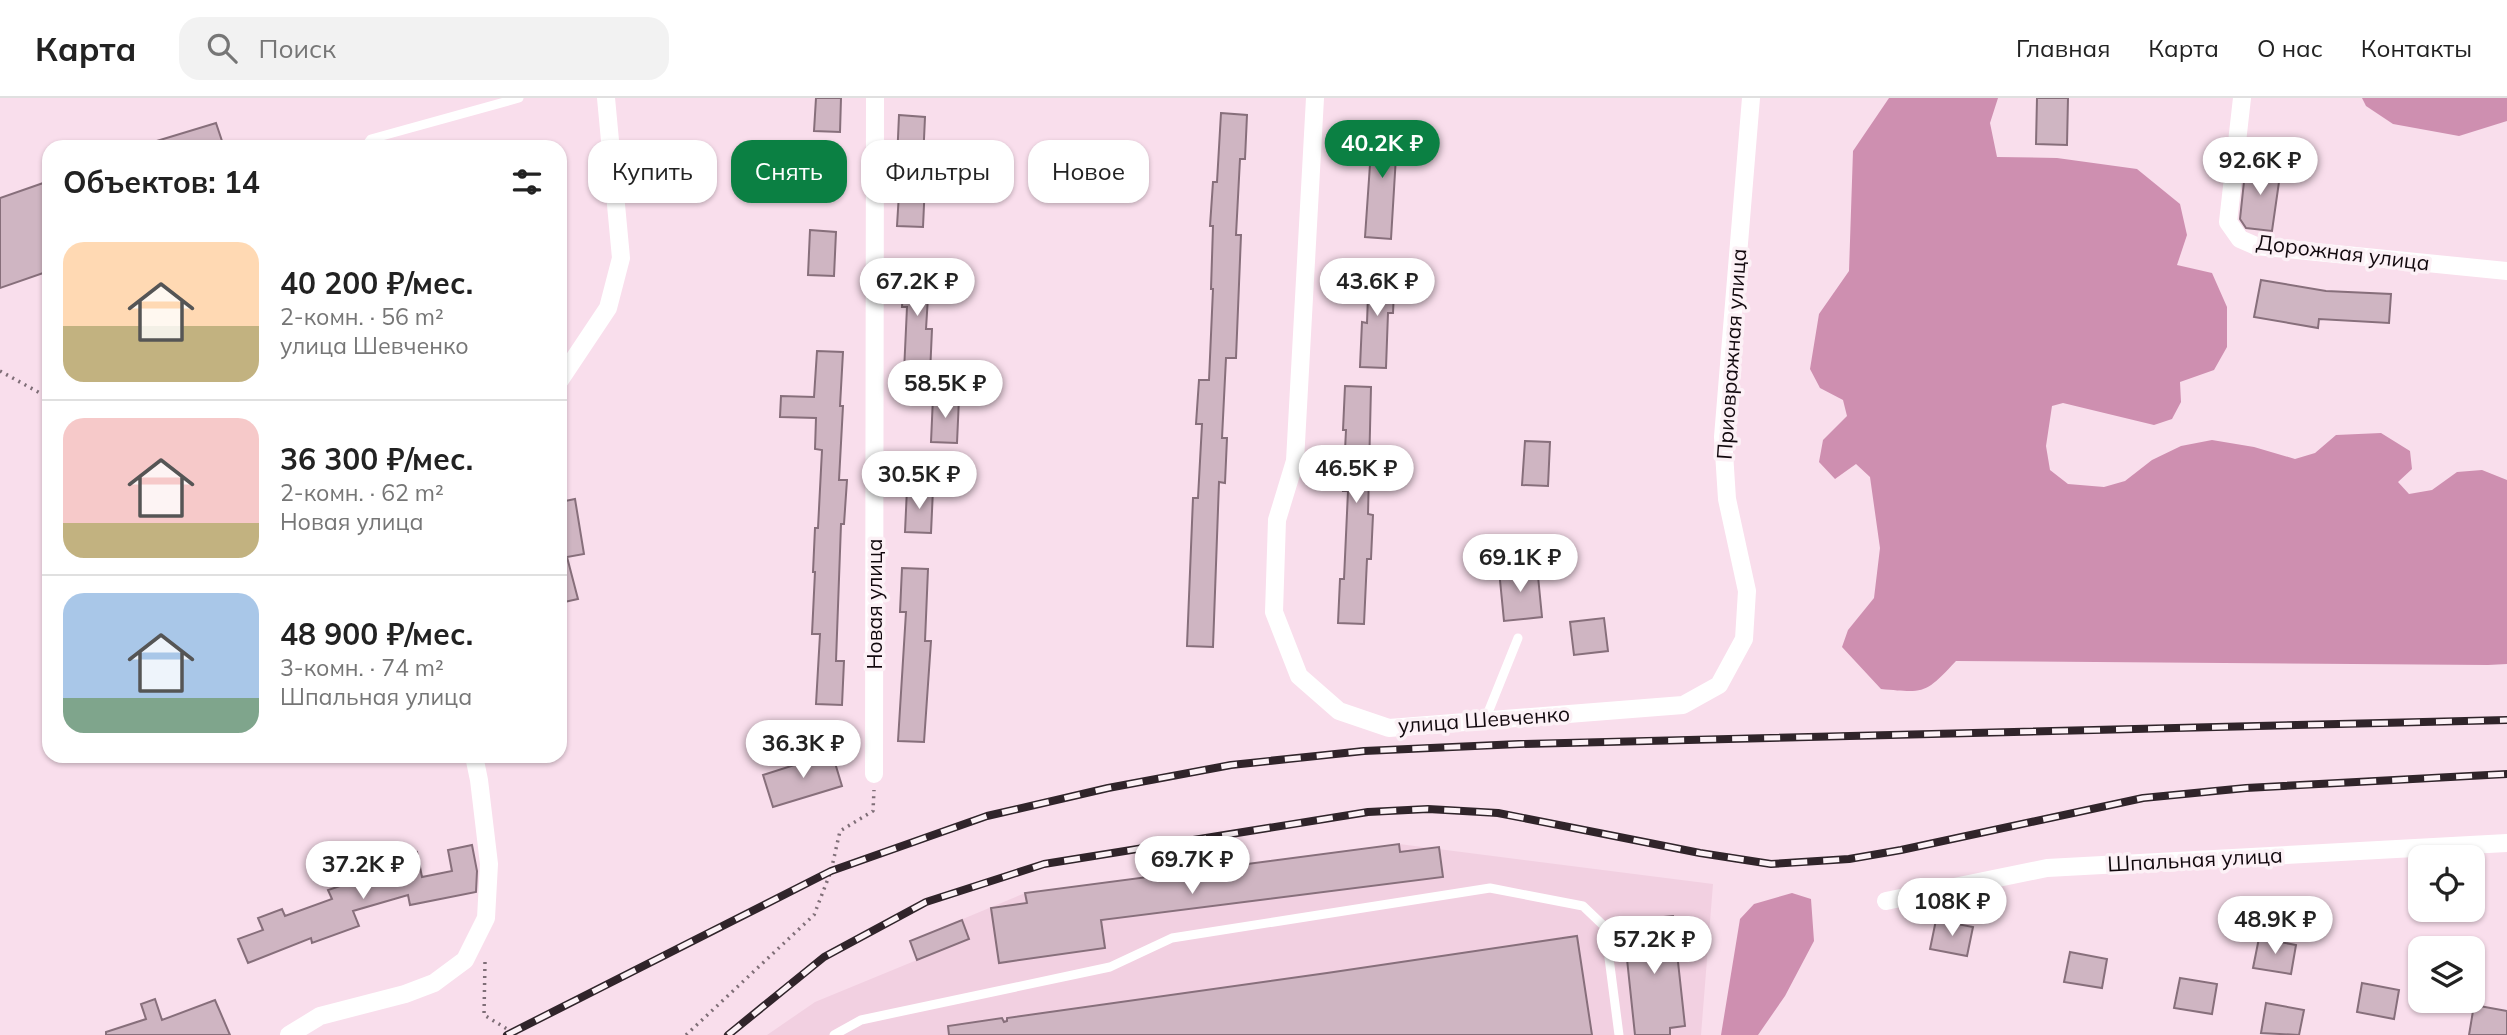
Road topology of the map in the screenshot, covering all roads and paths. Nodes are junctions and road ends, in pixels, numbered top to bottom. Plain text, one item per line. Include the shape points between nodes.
1 (519, 98) edge
2 (606, 98) edge
3 (875, 98) edge
4 (1315, 98) edge
5 (1751, 98) edge
6 (2242, 98) edge
7 (370, 140) edge
8 (2507, 271) edge
9 (567, 367) edge
10 (0, 371) edge
11 (42, 394) edge
12 (1518, 638) dead end
13 (1719, 685) joint
14 (1485, 720) junction
15 (476, 763) edge
16 (874, 774) joint
17 (2507, 843) edge
18 (1886, 901) dead end
19 (485, 960) dead end
20 (289, 1035) edge
21 (517, 1035) edge
22 (686, 1035) edge
23 (834, 1035) edge
24 (1619, 1035) edge

1 - 7 lane
2 - 9 street via 621,258 608,308
3 - 16 street, Новая улица
4 - 14 street, улица Шевченко via 1295,461 1277,520 1274,612 1299,676 1339,711 1389,728
5 - 13 street, Приовражная улица via 1723,437 1727,499 1748,591 1744,639
6 - 8 street, Дорожная улица via 2228,222 2240,239 2256,246
10 - 11 path
12 - 14 lane
13 - 14 street, улица Шевченко via 1683,705
15 - 20 street via 489,864 486,918 465,960 435,983 320,1016
16 - 22 path via 873,811 840,831 814,915
17 - 18 street, Шпальная улица via 2048,868
19 - 21 path via 484,1015
23 - 24 lane via 862,1020 1110,967 1172,938 1490,888 1583,906 1605,927

